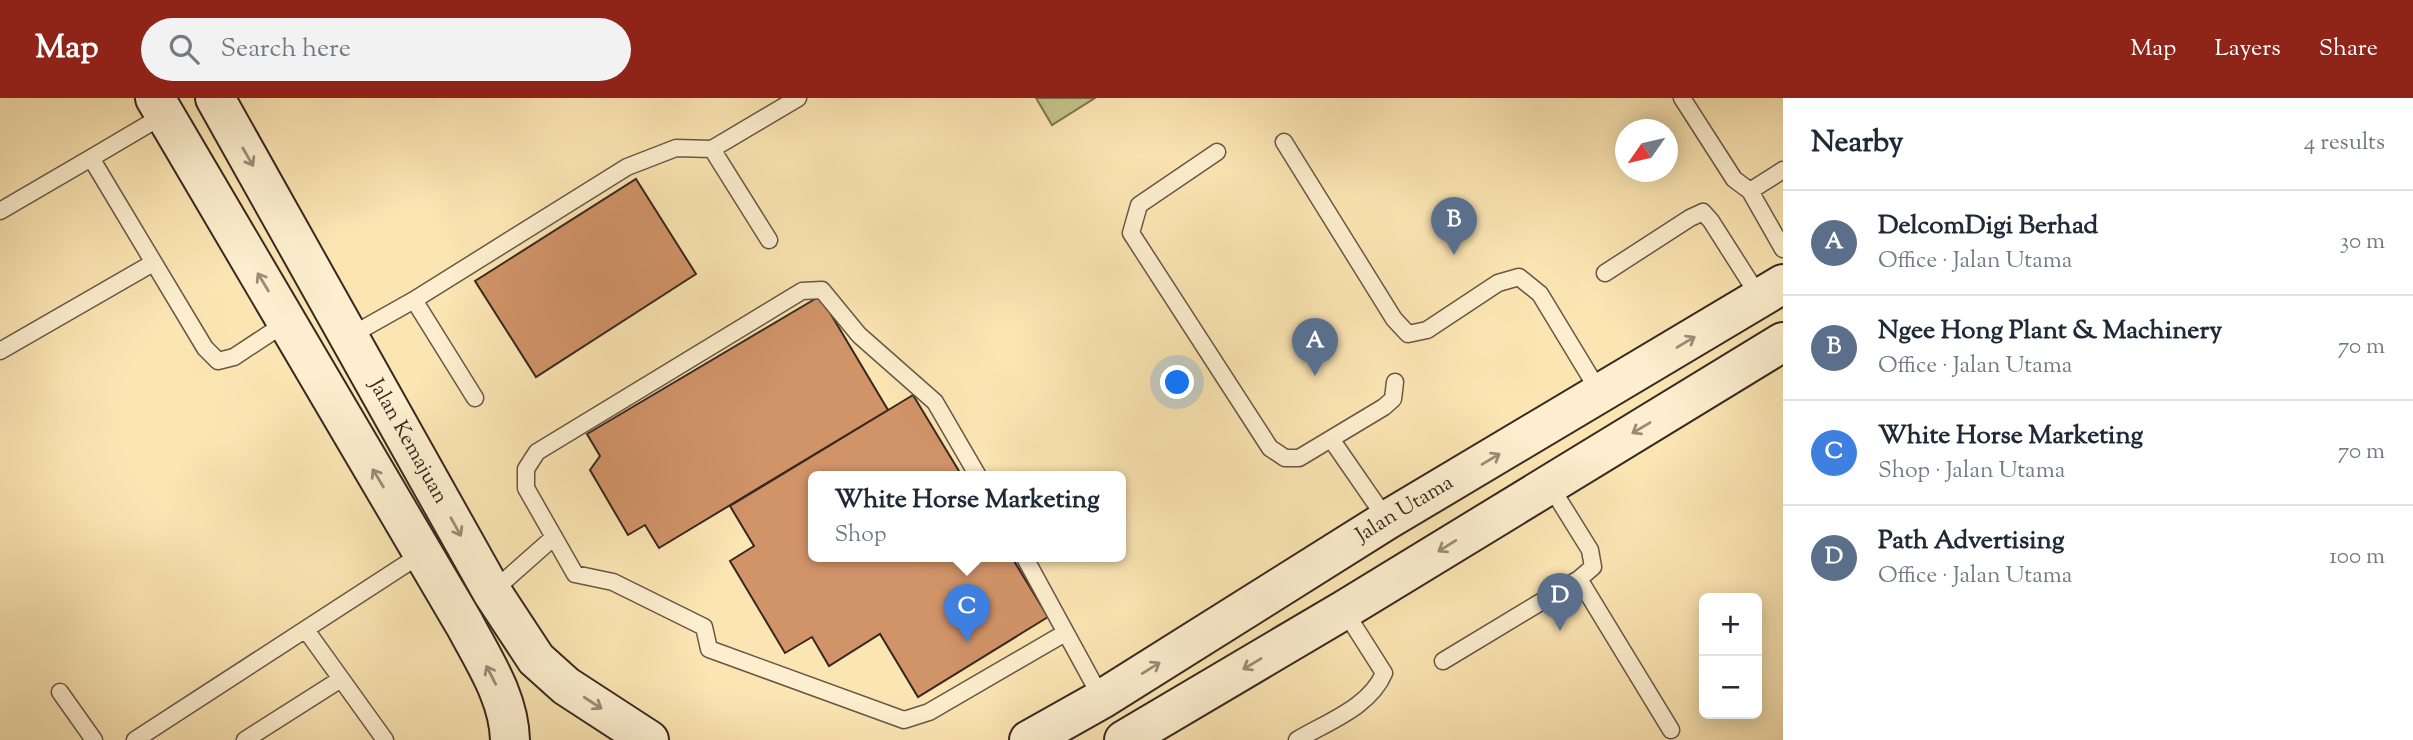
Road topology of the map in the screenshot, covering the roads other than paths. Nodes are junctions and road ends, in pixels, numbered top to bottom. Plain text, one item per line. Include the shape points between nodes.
1 (215, 98) edge
2 (798, 98) edge
3 (1682, 98) edge
4 (159, 107) edge
5 (1283, 142) dead end
6 (712, 149) junction
7 (1217, 152) dead end
8 (91, 158) junction
9 (1783, 170) edge
10 (1750, 191) junction
11 (0, 211) edge
12 (769, 240) dead end
13 (1783, 249) edge
14 (153, 263) junction
15 (1605, 274) dead end
16 (1772, 291) edge
17 (414, 300) junction
18 (287, 322) junction
19 (350, 336) junction
20 (1783, 342) edge
21 (0, 351) edge
22 (1395, 382) dead end
23 (1600, 393) junction
24 (475, 398) dead end
25 (1331, 439) junction
26 (975, 471) edge
27 (1549, 484) junction
28 (1387, 520) junction
29 (554, 537) junction
30 (423, 553) junction
31 (1027, 562) edge
32 (1579, 579) junction
33 (492, 592) junction
34 (1344, 610) junction
35 (306, 630) junction
36 (1065, 633) junction
37 (1443, 661) dead end
38 (341, 678) junction
39 (60, 692) dead end
40 (1102, 699) junction
41 (1148, 730) edge
42 (1671, 730) dead end
43 (93, 740) edge
44 (135, 740) edge
45 (245, 740) edge
46 (385, 740) edge
47 (510, 740) edge
48 (597, 740) edge
49 (648, 740) edge
50 (1029, 740) edge
51 (1297, 740) edge

1 -> 19 main road, Jalan Kemajuan
2 - 6 lane
3 - 10 lane via 1734,179
4 - 8 lane
18 -> 4 main road, Jalan Kemajuan
5 - 23 lane via 1394,319 1408,334 1427,330 1498,283 1519,277 1540,294
6 - 12 lane
6 - 17 lane via 676,148 627,167
7 - 25 lane via 1139,205 1131,233 1270,448 1286,458 1299,458
8 - 11 lane
8 - 14 lane
9 - 10 lane
10 - 13 lane
14 - 18 lane via 205,348 218,361 234,357
14 - 21 lane
15 - 16 lane via 1703,212
23 -> 16 main road, Jalan Utama
17 - 19 lane
17 - 24 lane
30 -> 18 main road, Jalan Kemajuan
19 -> 33 main road, Jalan Kemajuan
20 -> 27 main road
22 - 25 lane via 1393,399
28 -> 23 main road, Jalan Utama
25 - 28 lane
26 - 29 lane via 935,401 859,335 822,290 802,291 537,452 526,469 526,488
27 - 32 lane via 1590,550 1593,567
27 -> 34 main road
40 -> 28 main road, Jalan Utama
29 - 33 lane
29 - 36 lane via 575,574 613,582 704,627 709,649 904,720 929,712
30 - 35 lane
47 -> 30 main road, Jalan Kemajuan via 496,682
31 - 36 lane
32 - 37 lane
32 - 42 lane
33 -> 49 main road, Jalan Kemajuan via 536,659 566,686
34 -> 41 main road
34 - 51 lane via 1384,673 1368,698
35 - 38 lane
35 - 44 lane
36 - 40 lane
38 - 45 lane
38 - 46 lane
39 - 43 lane
40 - 50 main road, Jalan Utama
48 - 49 main road via 611,736

